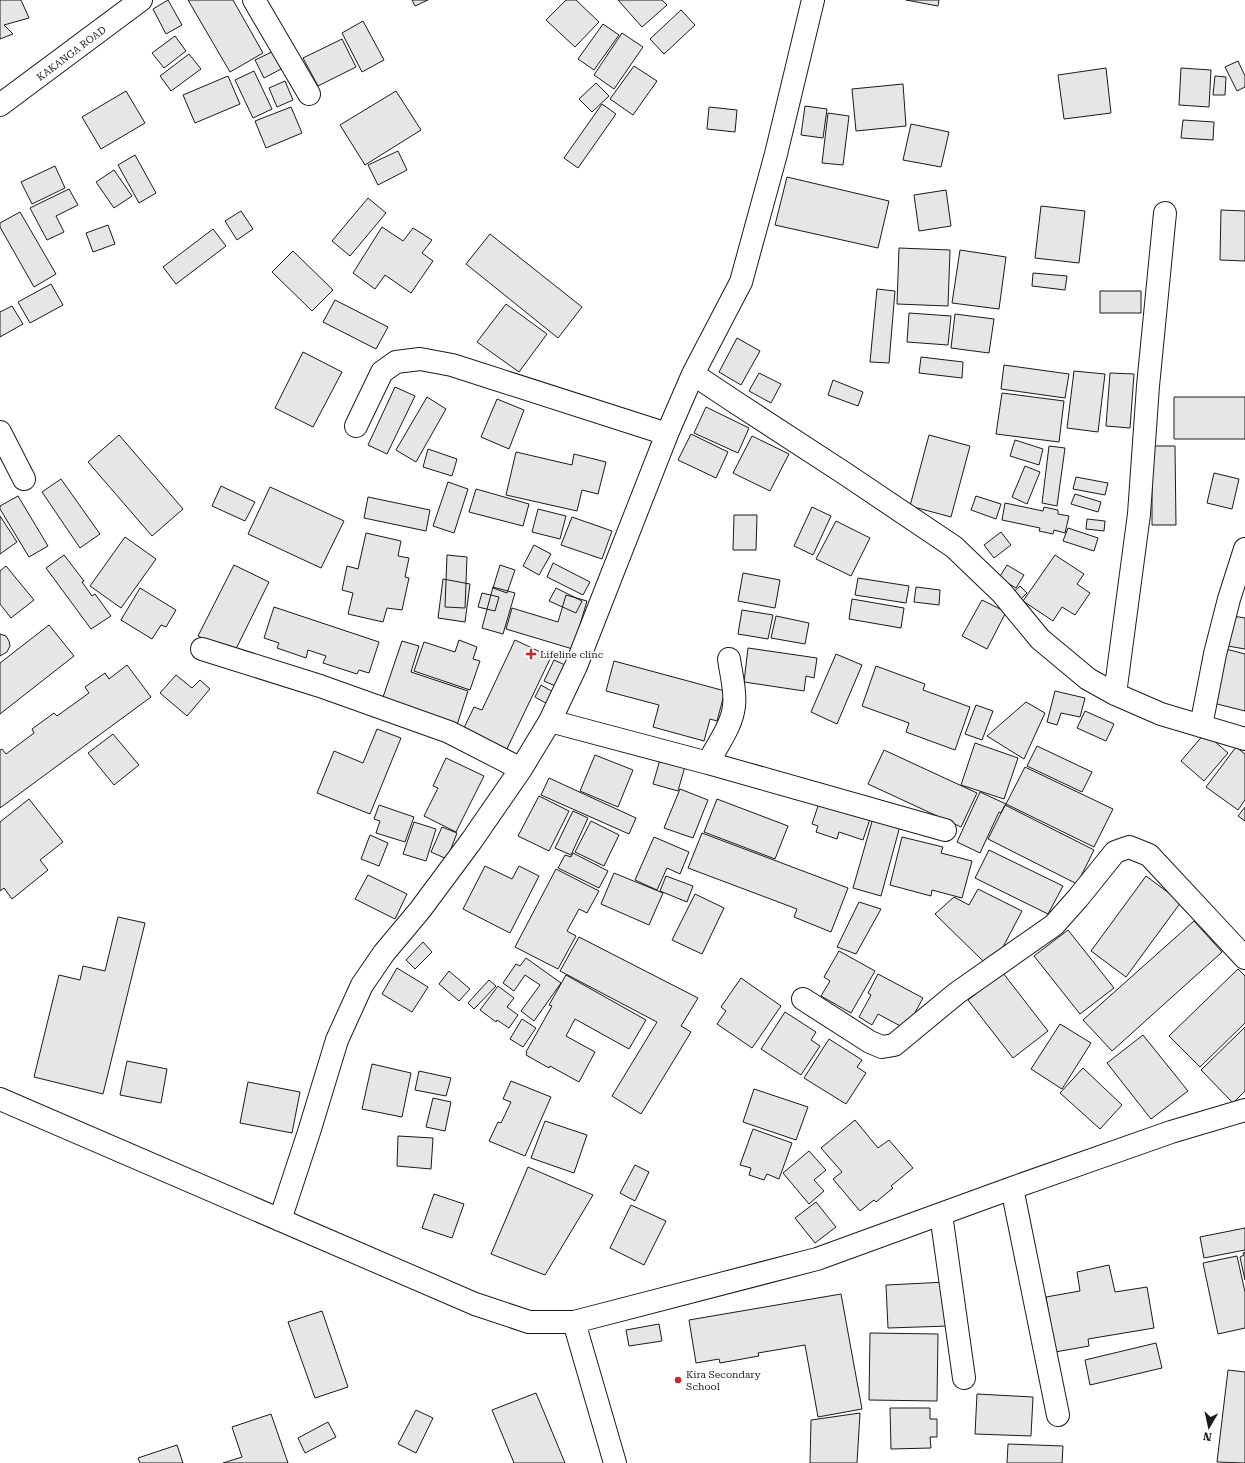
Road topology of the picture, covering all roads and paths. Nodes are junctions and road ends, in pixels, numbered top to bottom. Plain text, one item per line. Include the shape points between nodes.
1 (141, 0) edge
2 (254, 0) edge
3 (813, 0) edge
4 (309, 94) dead end
5 (0, 105) edge
6 (1165, 213) dead end
7 (693, 374) junction
8 (356, 426) dead end
9 (0, 432) edge
10 (667, 434) junction
11 (24, 479) dead end
12 (1245, 549) edge
13 (202, 649) dead end
14 (729, 659) dead end
15 (1115, 694) junction
16 (550, 721) junction
17 (1201, 726) junction
18 (1245, 740) edge
19 (708, 762) junction
20 (521, 769) junction
21 (945, 830) dead end
22 (1245, 958) edge
23 (802, 999) dead end
24 (0, 1099) edge
25 (1245, 1110) edge
26 (1012, 1188) junction
27 (941, 1214) junction
28 (280, 1220) junction
29 (574, 1322) junction
30 (964, 1378) dead end
31 (1058, 1415) dead end
32 (615, 1463) edge

1 - 5 street, KAKANGA ROAD
2 - 4 street
3 - 7 street via 776,154 741,282
6 - 15 street via 1148,386 1139,514
7 - 10 street
7 - 15 street via 954,547 1002,593 1040,639 1088,679
8 - 10 street via 382,372 396,362 420,359 452,364
9 - 11 street
10 - 16 street via 576,666
12 - 17 street via 1229,599
13 - 20 street via 320,686 449,732
14 - 19 street via 735,705 731,720
15 - 17 street via 1161,714
16 - 19 street
16 - 20 street
17 - 18 street
19 - 21 street
20 - 28 street via 420,910 384,953 362,985 337,1040
22 - 23 street via 1149,855 1129,848 1115,852 1054,925 957,993 894,1045 882,1047 870,1042
24 - 28 street
25 - 26 street via 1171,1132
26 - 27 street
26 - 31 street
27 - 29 street via 817,1259
27 - 30 street
28 - 29 street via 475,1304 529,1322
29 - 32 street

